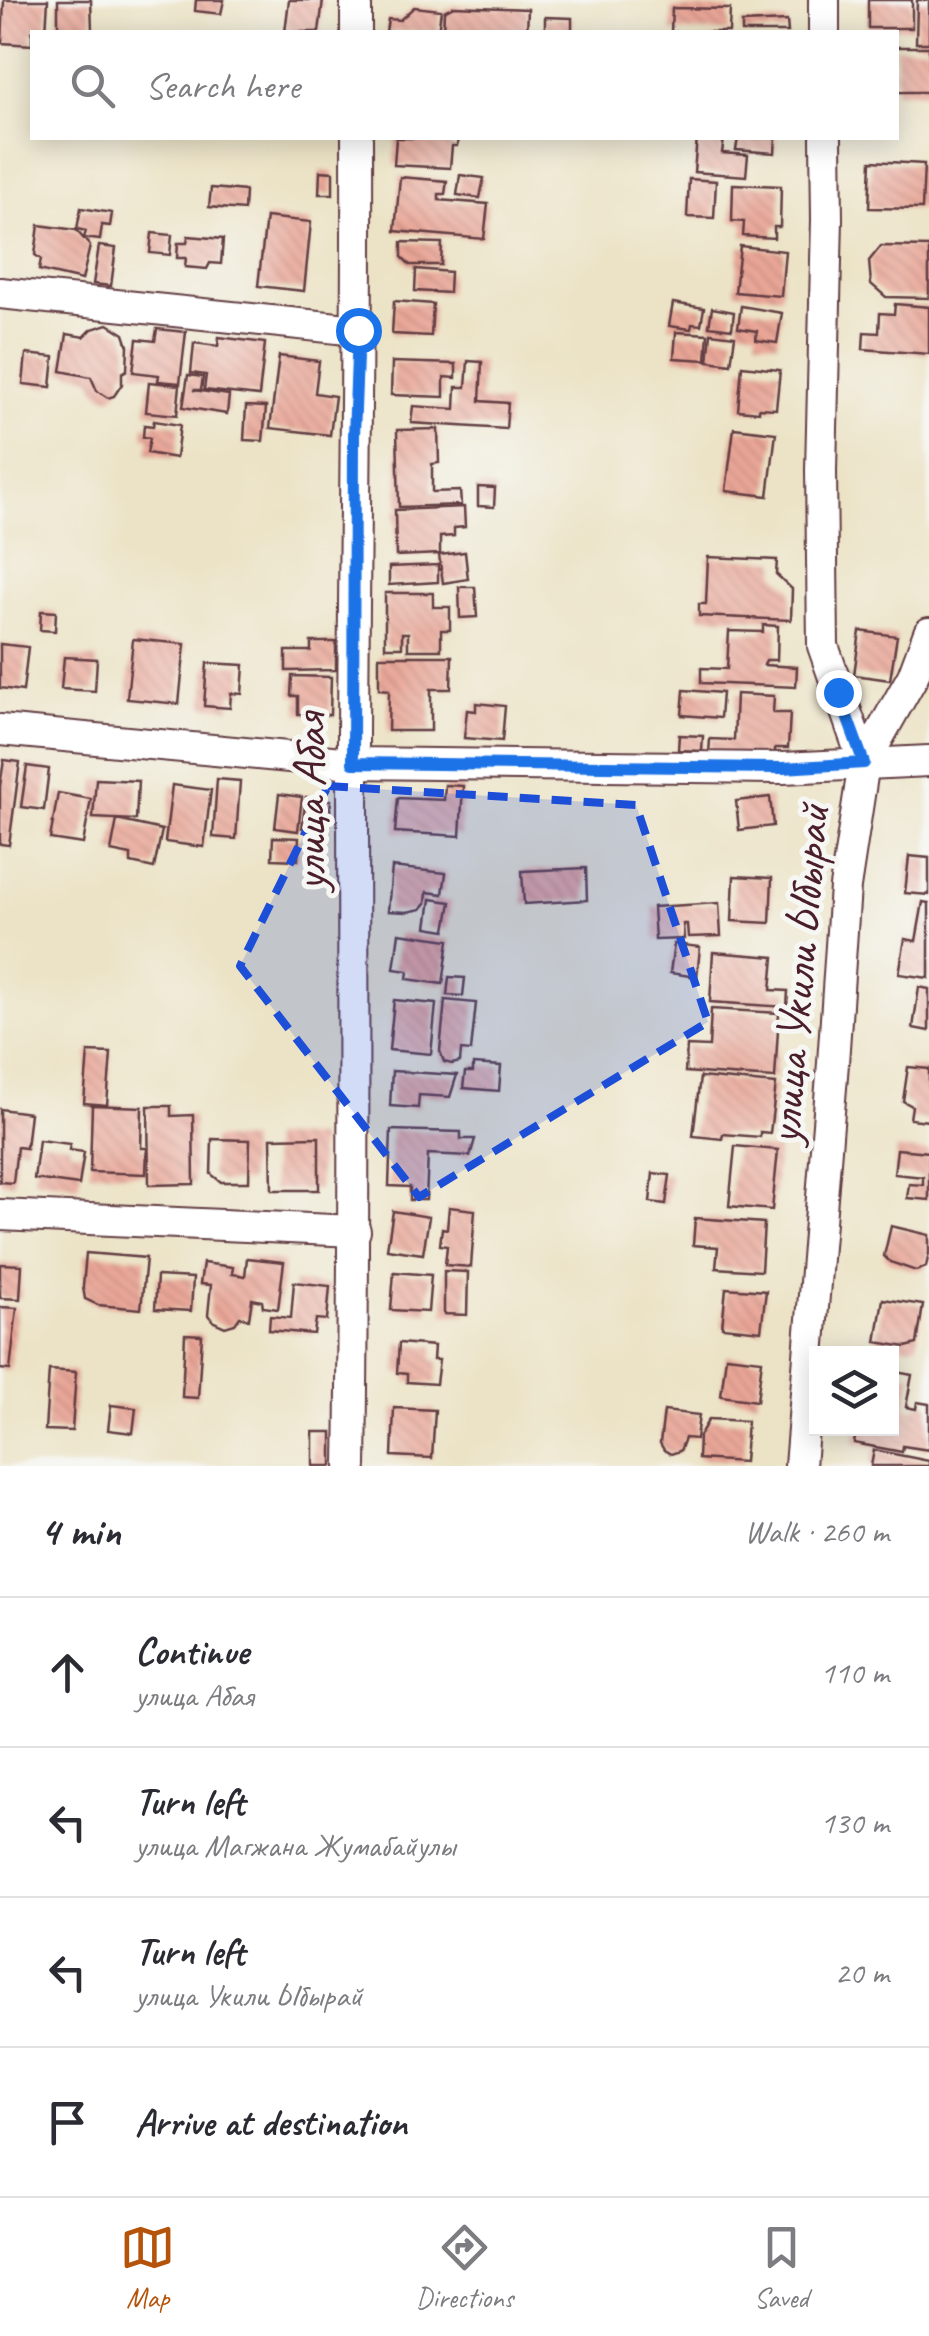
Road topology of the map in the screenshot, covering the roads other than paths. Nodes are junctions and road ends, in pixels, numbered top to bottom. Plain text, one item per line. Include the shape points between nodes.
1 (356, 0) edge
2 (824, 0) edge
3 (356, 30) edge
4 (824, 30) edge
5 (357, 140) edge
6 (826, 140) edge
7 (0, 293) edge
8 (358, 330) junction
9 (929, 632) edge
10 (0, 730) edge
11 (929, 760) edge
12 (353, 763) junction
13 (864, 763) junction
14 (0, 1214) edge
15 (355, 1231) junction
16 (351, 1466) edge
17 (800, 1466) edge

1 - 3 street
2 - 4 street
5 - 8 street, улица Абая
6 - 13 street, улица Укили Ыбырай via 824,646
7 - 8 street
8 - 12 street, улица Абая
9 - 13 street via 913,676
10 - 12 street
11 - 13 street
12 - 13 street
12 - 15 street, улица Абая
13 - 17 street, улица Укили Ыбырай via 845,887
14 - 15 street
15 - 16 street, улица Абая

